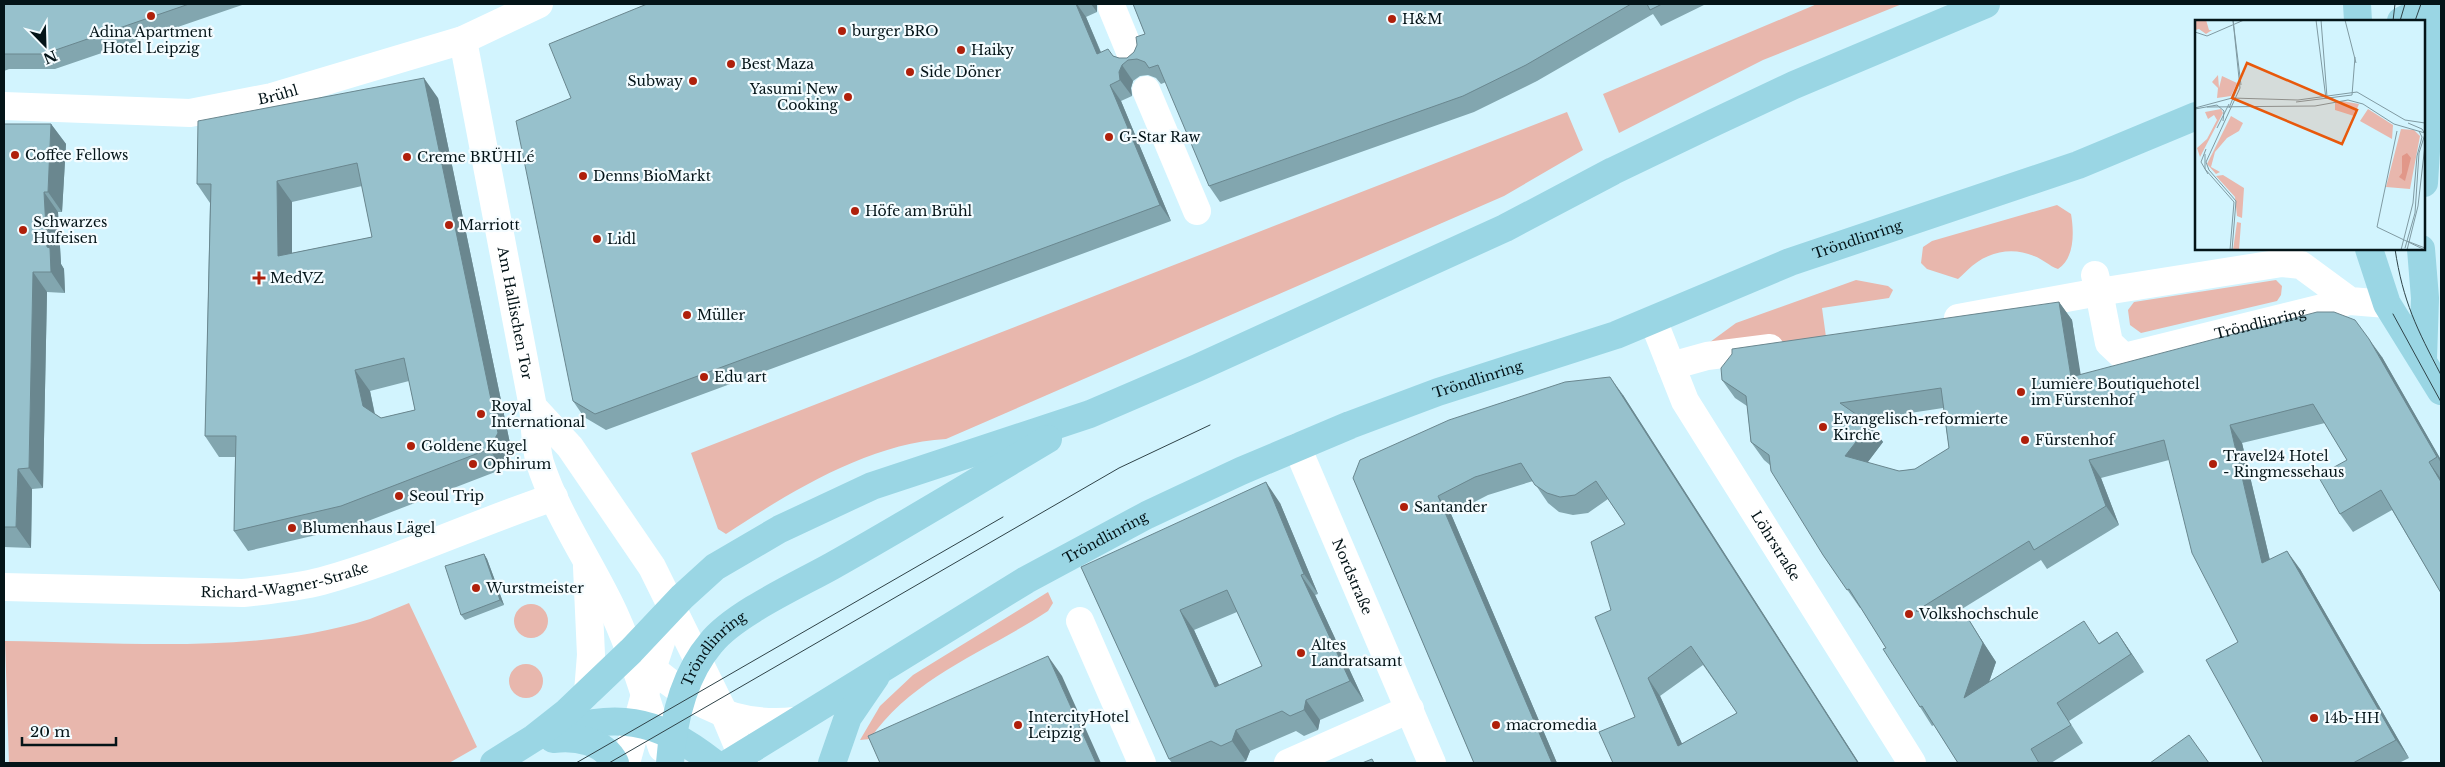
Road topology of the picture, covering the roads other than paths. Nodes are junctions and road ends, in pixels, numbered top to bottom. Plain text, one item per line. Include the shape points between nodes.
1 (1986, 4) edge
2 (2357, 4) edge
3 (2435, 4) edge
4 (2440, 4) edge
5 (522, 7) edge
6 (1112, 8) dead end
7 (2358, 20) edge
8 (2403, 20) edge
9 (463, 40) junction
10 (1133, 59) edge
11 (1146, 90) edge
12 (4, 106) edge
13 (2195, 116) edge
14 (2425, 167) edge
15 (1197, 211) dead end
16 (2370, 250) edge
17 (2422, 250) edge
18 (2097, 284) junction
19 (2350, 302) junction
20 (2387, 304) junction
21 (1653, 320) junction
22 (1934, 322) edge
23 (1799, 344) edge
24 (2423, 360) junction
25 (1671, 366) junction
26 (2441, 391) edge
27 (533, 407) junction
28 (1090, 414) junction
29 (1297, 446) junction
30 (554, 497) junction
31 (587, 561) junction
32 (4, 587) edge
33 (673, 606) junction
34 (1080, 621) dead end
35 (638, 644) junction
36 (699, 661) junction
37 (883, 667) junction
38 (648, 681) junction
39 (588, 692) junction
40 (682, 699) junction
41 (1410, 710) junction
42 (724, 713) junction
43 (795, 721) junction
44 (655, 730) junction
45 (528, 741) junction
46 (739, 761) edge
47 (494, 763) edge
48 (615, 763) edge
49 (626, 763) edge
50 (666, 763) edge
51 (670, 763) edge
52 (714, 763) edge
53 (832, 763) edge
54 (1142, 763) edge
55 (1288, 763) edge
56 (1432, 763) edge
57 (1912, 763) edge

1 - 28 main road, Tröndlinring via 1794,85 1396,279
2 - 7 main road
3 - 8 main road
4 - 14 main road
5 - 9 street, Brühl
6 - 10 street
9 - 12 street, Brühl via 272,97 190,113
9 - 27 street, Am Hallischen Tor
11 - 15 street
13 - 21 main road, Tröndlinring via 2078,165 1790,262
16 - 20 main road
17 - 24 main road via 2425,298
18 - 19 street via 2282,263 2301,265
18 - 19 street, Tröndlinring via 2108,343 2124,357
18 - 22 street
19 - 20 street, Tröndlinring
20 - 24 main road
21 - 25 street, Löhrstraße
21 - 29 main road, Tröndlinring via 1438,392
23 - 25 street via 1707,356
24 - 26 main road
25 - 57 street, Löhrstraße via 1684,401
27 - 30 street, Am Hallischen Tor via 536,446
27 - 33 street via 570,447 629,531
28 - 33 main road, Tröndlinring via 872,486 804,517 736,554 698,581
28 - 36 main road, Tröndlinring via 743,617 718,636
29 - 37 main road, Tröndlinring via 1194,492 1026,580
29 - 41 street, Nordstraße
30 - 31 street, Am Hallischen Tor
30 - 32 street, Richard-Wagner-Straße via 360,569 278,589 243,593
31 - 35 street, Am Hallischen Tor
31 - 39 street, Am Hallischen Tor via 591,654
33 - 35 main road, Tröndlinring
33 - 36 street
33 - 38 street
34 - 54 street
35 - 38 street, Am Hallischen Tor
35 - 39 main road, Tröndlinring
36 - 40 main road, Tröndlinring
36 - 42 street
37 - 43 main road, Tröndlinring
37 - 53 main road via 848,717
38 - 40 street, Tröndlinring
38 - 44 street
39 - 45 main road, Tröndlinring
40 - 42 street, Tröndlinring
40 - 44 main road, Tröndlinring
41 - 55 street
41 - 56 street, Nordstraße
42 - 43 street, Tröndlinring via 777,723
42 - 46 street
43 - 46 main road, Tröndlinring
44 - 45 main road via 623,720 594,722
44 - 49 street
44 - 50 street
44 - 51 main road, Tröndlinring
44 - 52 main road
45 - 47 main road
45 - 48 main road via 583,740 602,748

